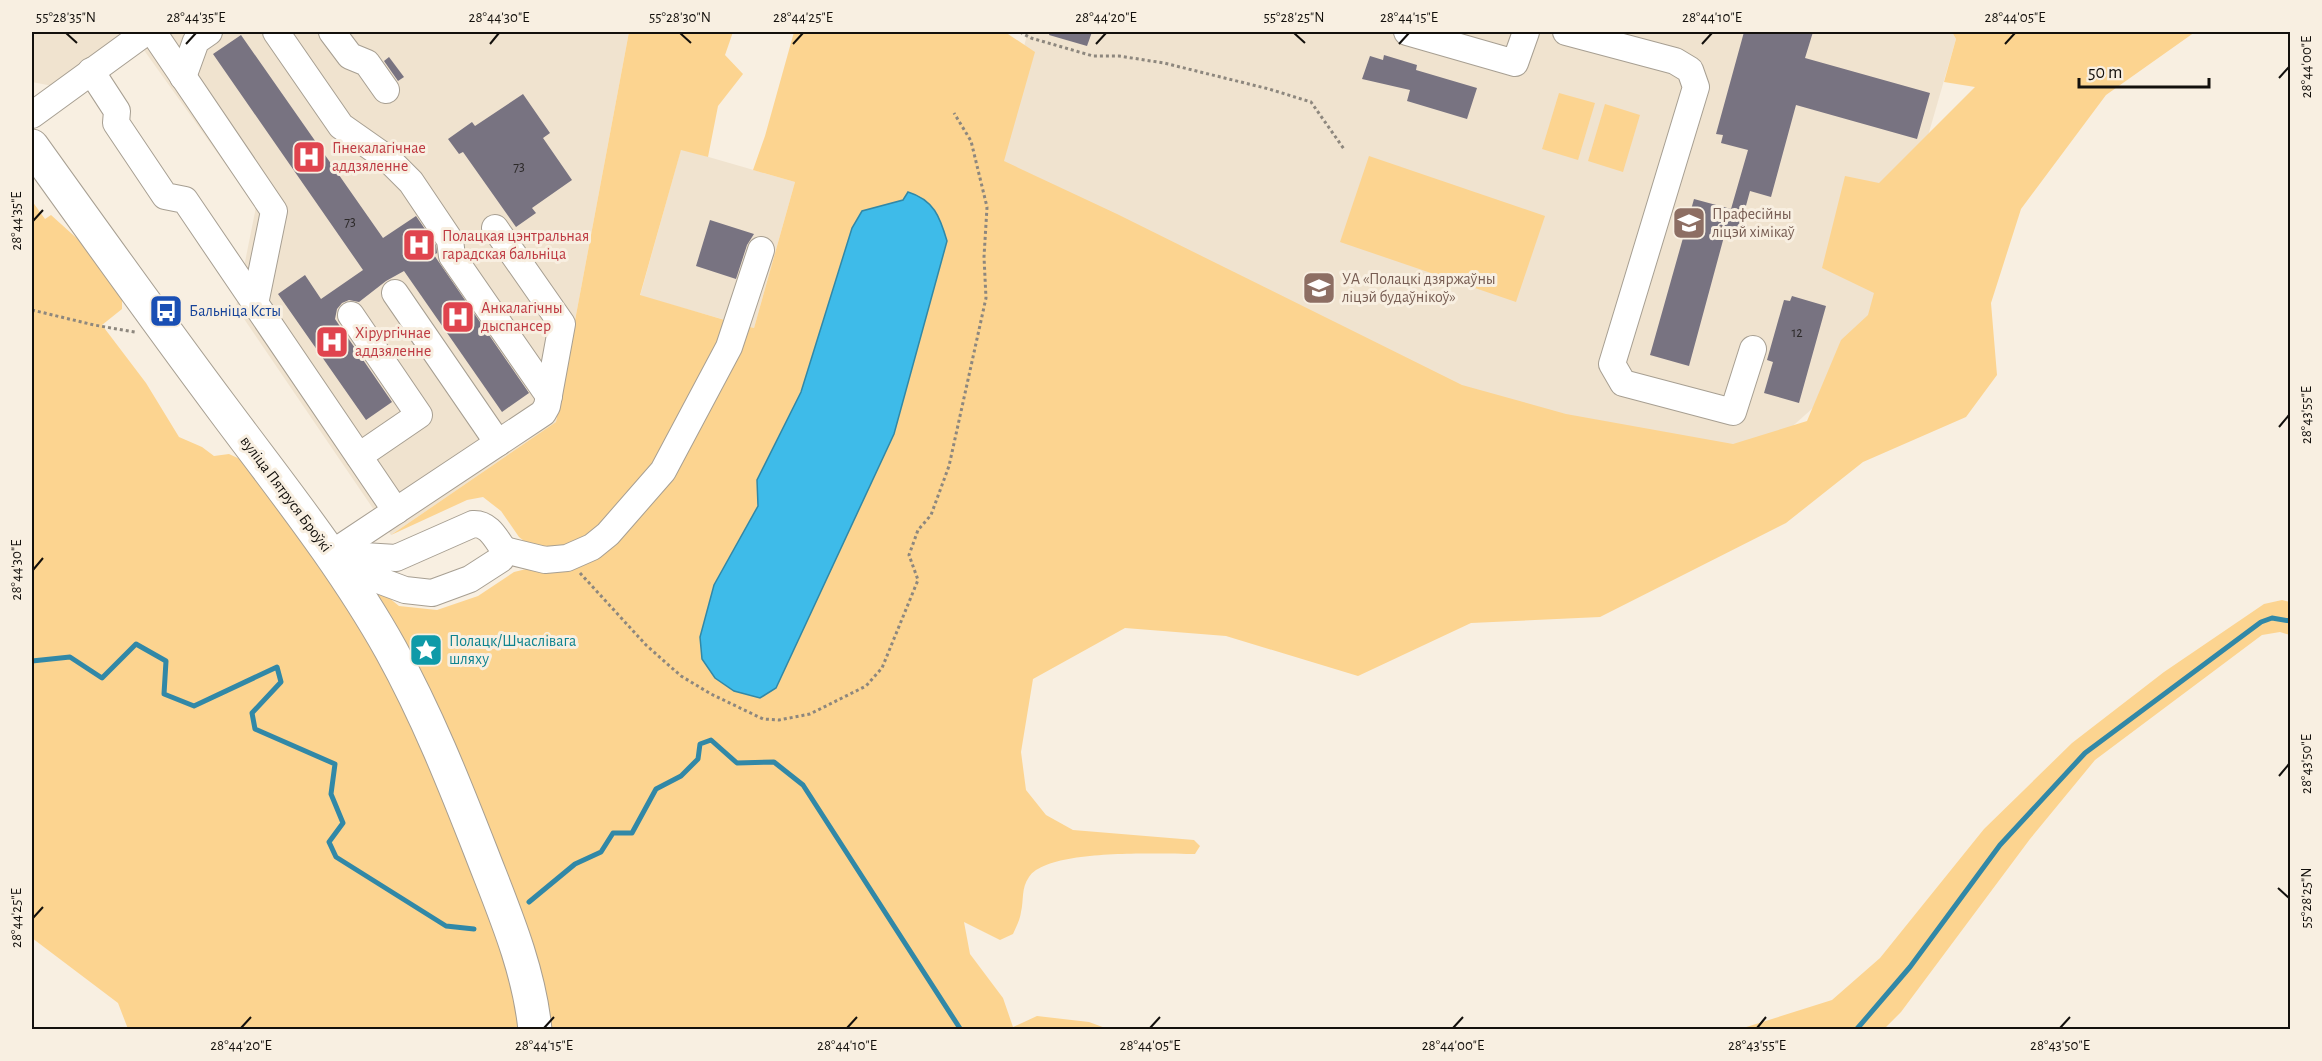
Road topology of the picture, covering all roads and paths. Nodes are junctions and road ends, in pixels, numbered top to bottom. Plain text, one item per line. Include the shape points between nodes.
1 (146, 32) edge
2 (153, 32) edge
3 (209, 32) edge
4 (276, 32) edge
5 (332, 32) edge
6 (1020, 32) edge
7 (1407, 32) edge
8 (1526, 32) edge
9 (1566, 32) edge
10 (91, 71) junction
11 (183, 77) junction
12 (386, 90) dead end
13 (954, 113) dead end
14 (32, 115) edge
15 (32, 146) edge
16 (1344, 149) dead end
17 (495, 228) dead end
18 (761, 250) dead end
19 (395, 293) dead end
20 (255, 304) junction
21 (32, 310) edge
22 (351, 315) dead end
23 (169, 338) junction
24 (1753, 349) dead end
25 (549, 396) junction
26 (498, 443) junction
27 (359, 456) junction
28 (396, 511) junction
29 (504, 550) junction
30 (567, 558) junction
31 (338, 564) junction
32 (535, 1029) edge

1 - 10 lane
2 - 11 lane
3 - 11 lane via 196,41
4 - 25 lane via 341,126 388,159 411,182 450,240 452,256
5 - 12 lane via 350,56 367,63
6 - 16 path via 1093,56 1164,63 1311,102
7 - 8 lane via 1515,63
9 - 24 lane via 1675,61 1690,70 1696,87 1612,364 1623,383 1733,412
10 - 14 lane
10 - 20 lane via 117,111 116,123 165,196 185,200
11 - 20 lane via 274,211
13 - 30 path via 971,141 987,207 986,298 949,466 931,515 918,530 909,555 918,580 882,668 866,686 810,714 763,719 681,676 646,645
15 - 23 main road, вуліца Пятруся Броўкі
17 - 25 lane via 562,324
18 - 30 lane via 729,347 663,471 608,534 592,547
19 - 26 lane
20 - 27 lane
21 - 23 path
22 - 27 lane via 419,415
23 - 31 main road, вуліца Пятруся Броўкі
25 - 26 lane via 543,413
26 - 28 lane
27 - 28 lane
28 - 31 lane
29 - 30 lane via 545,560
29 - 31 lane via 488,528 474,524 396,558
29 - 31 lane via 501,559 471,579 432,593 405,590
31 - 32 main road, вуліца Пятруся Броўкі via 424,713 520,957

